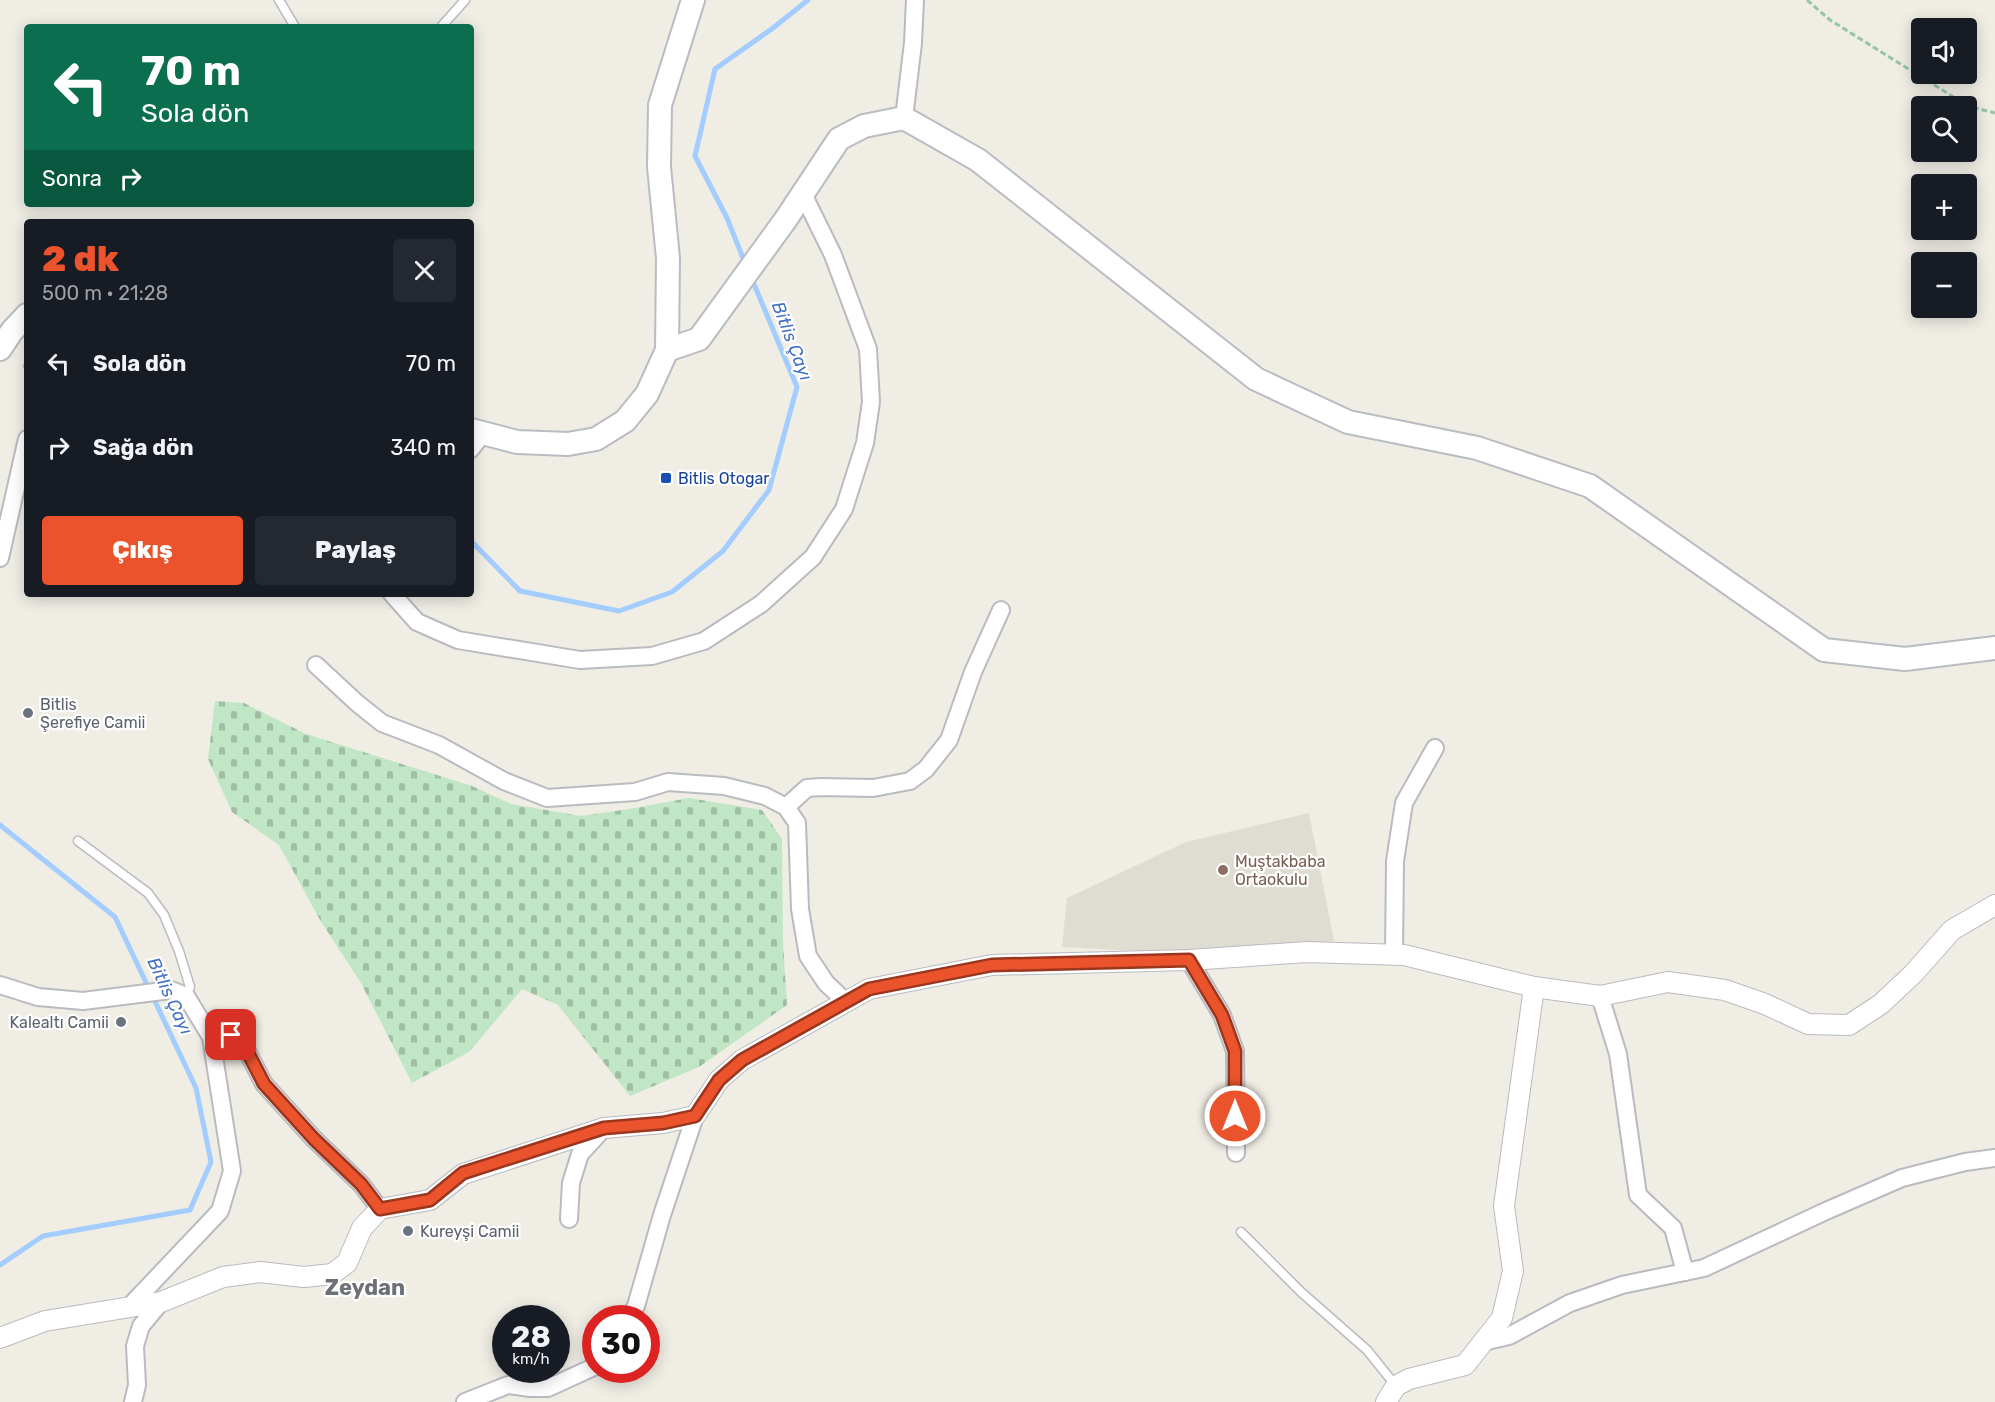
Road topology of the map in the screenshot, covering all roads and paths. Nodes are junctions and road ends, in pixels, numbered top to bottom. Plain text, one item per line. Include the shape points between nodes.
1 (279, 0) edge
2 (465, 0) edge
3 (693, 0) edge
4 (915, 0) edge
5 (1807, 0) edge
6 (293, 24) edge
7 (444, 24) edge
8 (1995, 113) edge
9 (904, 118) junction
10 (802, 194) junction
11 (24, 318) edge
12 (0, 349) edge
13 (667, 350) junction
14 (475, 437) edge
15 (24, 452) edge
16 (0, 558) edge
17 (395, 597) edge
18 (1001, 610) dead end
19 (1995, 648) edge
20 (316, 665) dead end
21 (1435, 748) dead end
22 (786, 807) junction
23 (78, 841) dead end
24 (1995, 905) edge
25 (1394, 955) junction
26 (1189, 960) junction
27 (0, 985) edge
28 (1534, 987) junction
29 (178, 993) junction
30 (1600, 996) junction
31 (846, 1002) junction
32 (211, 1038) junction
33 (695, 1116) junction
34 (604, 1128) junction
35 (1236, 1154) dead end
36 (1995, 1158) edge
37 (380, 1209) junction
38 (569, 1219) dead end
39 (1241, 1232) dead end
40 (1685, 1272) junction
41 (161, 1302) junction
42 (636, 1305) edge
43 (129, 1307) junction
44 (0, 1338) edge
45 (1483, 1342) junction
46 (582, 1372) edge
47 (1391, 1394) edge
48 (134, 1402) edge
49 (465, 1402) edge

1 - 6 lane
2 - 7 lane
3 - 13 main road via 660,105 659,167 668,258
4 - 9 street
5 - 8 path via 1830,20 1968,106
9 - 10 main road via 864,126 839,139
9 - 19 main road via 978,160 1256,379 1348,422 1477,448 1590,486 1824,650 1905,659
10 - 13 main road via 699,339
10 - 17 street via 833,255 868,349 871,402 865,443 844,509 813,557 761,604 704,641 652,656 580,660 458,640 417,622
11 - 12 main road
13 - 14 main road via 647,394 625,421 596,439 568,444
15 - 16 street
18 - 22 street via 949,740 926,769 910,781 873,788 807,788
20 - 22 street via 382,723 439,745 504,781 547,798 635,792 668,782 724,786 765,796
21 - 25 street via 1404,803 1395,861
22 - 31 street via 797,823 800,909 807,956 825,983
23 - 29 lane via 148,893 159,908 190,987
24 - 30 street via 1952,930 1881,1004 1849,1024 1808,1024 1725,990 1668,982
25 - 26 street via 1307,952
25 - 28 street
26 - 31 street via 992,965 869,989
26 - 35 street via 1222,1015 1235,1051
27 - 29 street via 38,997 83,1001
28 - 30 street
28 - 45 street via 1504,1206 1513,1271 1502,1318
29 - 32 street
30 - 40 street via 1618,1054 1638,1195 1673,1228
31 - 33 street via 742,1060 719,1080
32 - 37 street via 231,1035 237,1041 264,1084 361,1184
32 - 43 street via 232,1171 220,1211
33 - 34 street
33 - 42 street
34 - 37 street via 463,1173 430,1200
34 - 38 street via 580,1154 571,1183
36 - 40 street via 1902,1178 1704,1269
37 - 41 street via 362,1228 347,1263 332,1274 304,1277 260,1272 224,1277
39 - 47 lane via 1367,1350
40 - 45 street via 1622,1285 1569,1302 1509,1336
41 - 43 street
41 - 48 street via 141,1326 135,1346
43 - 44 street via 45,1321
45 - 47 street via 1465,1365 1409,1379
46 - 49 street via 548,1388 508,1385

